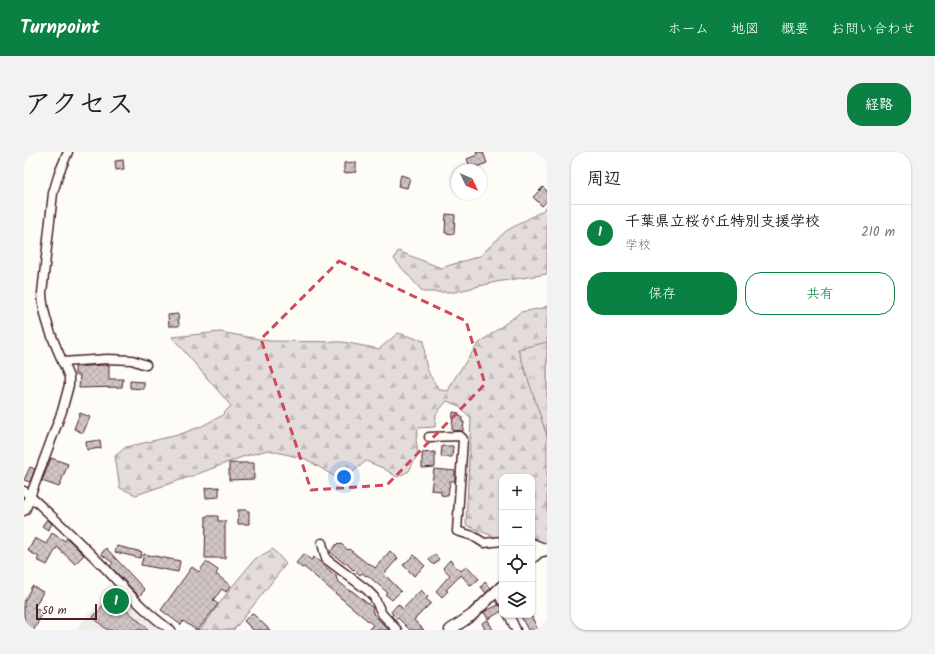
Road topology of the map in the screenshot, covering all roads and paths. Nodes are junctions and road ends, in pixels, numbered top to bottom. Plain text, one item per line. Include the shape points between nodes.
1 (68, 152) edge
2 (62, 362) junction
3 (146, 365) dead end
4 (428, 437) dead end
5 (27, 494) edge
6 (24, 510) edge
7 (499, 541) edge
8 (322, 543) dead end
9 (535, 544) edge
10 (547, 550) edge
11 (535, 555) edge
12 (499, 589) edge
13 (510, 618) edge
14 (171, 630) edge
15 (397, 630) edge
16 (450, 630) edge
17 (516, 630) edge

1 - 2 street via 53,193 42,293 42,307
2 - 3 street via 114,359 132,360
2 - 5 street via 69,377 69,385 62,411
4 - 7 street via 460,436 463,439 457,531 484,543
5 - 6 street
5 - 14 street via 57,520 127,592
8 - 15 street via 326,559 374,597 382,614
9 - 10 street
10 - 11 street
12 - 16 street via 472,615
13 - 17 street

